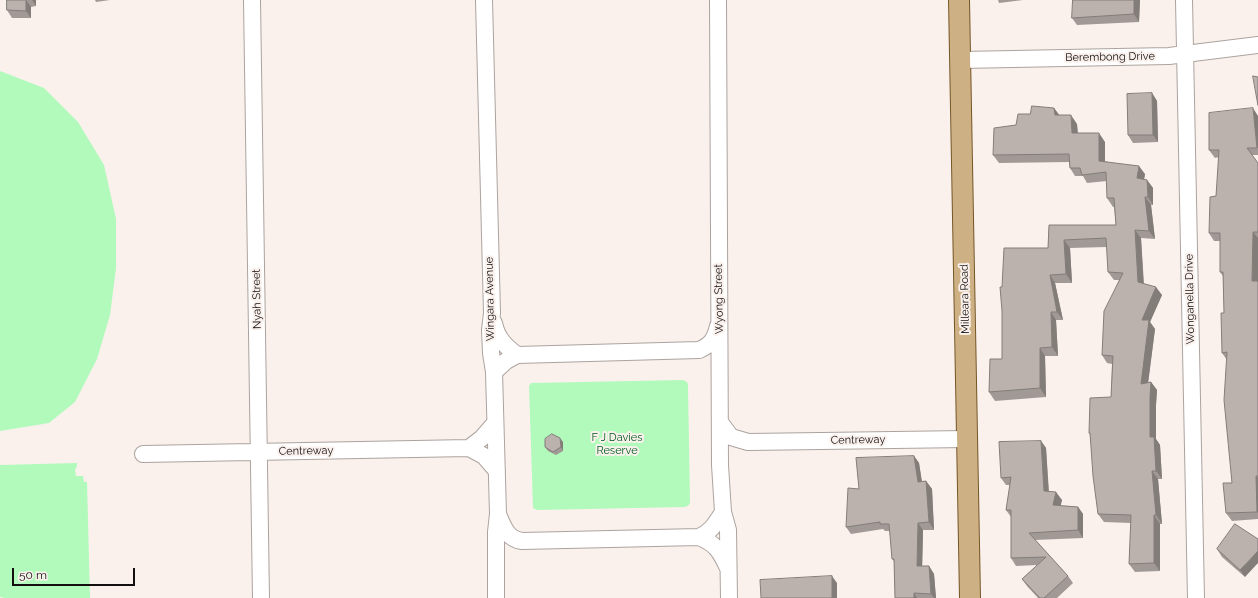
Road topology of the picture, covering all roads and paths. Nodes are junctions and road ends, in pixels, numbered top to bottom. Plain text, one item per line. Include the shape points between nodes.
1 (252, 0) edge
2 (484, 0) edge
3 (718, 0) edge
4 (959, 0) edge
5 (1184, 0) edge
6 (1258, 45) edge
7 (1185, 55) junction
8 (960, 60) junction
9 (492, 313) junction
10 (720, 317) junction
11 (690, 351) junction
12 (517, 355) junction
13 (494, 372) junction
14 (719, 373) junction
15 (720, 422) junction
16 (495, 423) junction
17 (967, 439) junction
18 (748, 442) junction
19 (469, 448) junction
20 (259, 452) junction
21 (143, 454) dead end
22 (720, 465) junction
23 (497, 471) junction
24 (722, 512) junction
25 (498, 514) junction
26 (698, 537) junction
27 (517, 540) junction
28 (729, 570) junction
29 (496, 574) junction
30 (261, 598) edge
31 (496, 598) edge
32 (729, 598) edge
33 (970, 598) edge
34 (1196, 598) edge

1 - 20 street, Nyah Street
2 - 9 street, Wingara Avenue
3 - 10 street, Wyong Street
4 - 8 main road, Milleara Road
5 - 7 street, Wonganella Drive
6 - 7 street, Berembong Drive
7 - 8 street, Berembong Drive
7 - 34 street, Wonganella Drive
8 - 17 main road, Milleara Road
9 - 12 street via 497,335 505,346
9 - 13 street, Wingara Avenue via 490,330
10 - 11 street via 716,336 711,342 699,350
10 - 14 street, Wyong Street
11 - 12 street
11 - 14 street via 700,352 708,357
12 - 13 street
13 - 16 street, Wingara Avenue
14 - 15 street, Wyong Street
15 - 18 street, Centreway via 731,437
15 - 22 street, Wyong Street
16 - 19 street
16 - 23 street, Wingara Avenue
17 - 18 street, Centreway
17 - 33 main road, Milleara Road
18 - 22 street, Centreway via 732,450
19 - 20 street, Centreway
19 - 23 street via 484,456
20 - 21 street, Centreway
20 - 30 street, Nyah Street
22 - 24 street, Wyong Street
23 - 25 street, Wingara Avenue
24 - 26 street via 712,529
24 - 28 street, Wyong Street via 728,530
25 - 27 street via 508,534
25 - 29 street, Wingara Avenue
26 - 27 street
26 - 28 street via 713,544
27 - 29 street via 509,548
28 - 32 street, Wyong Street
29 - 31 street, Wingara Avenue

